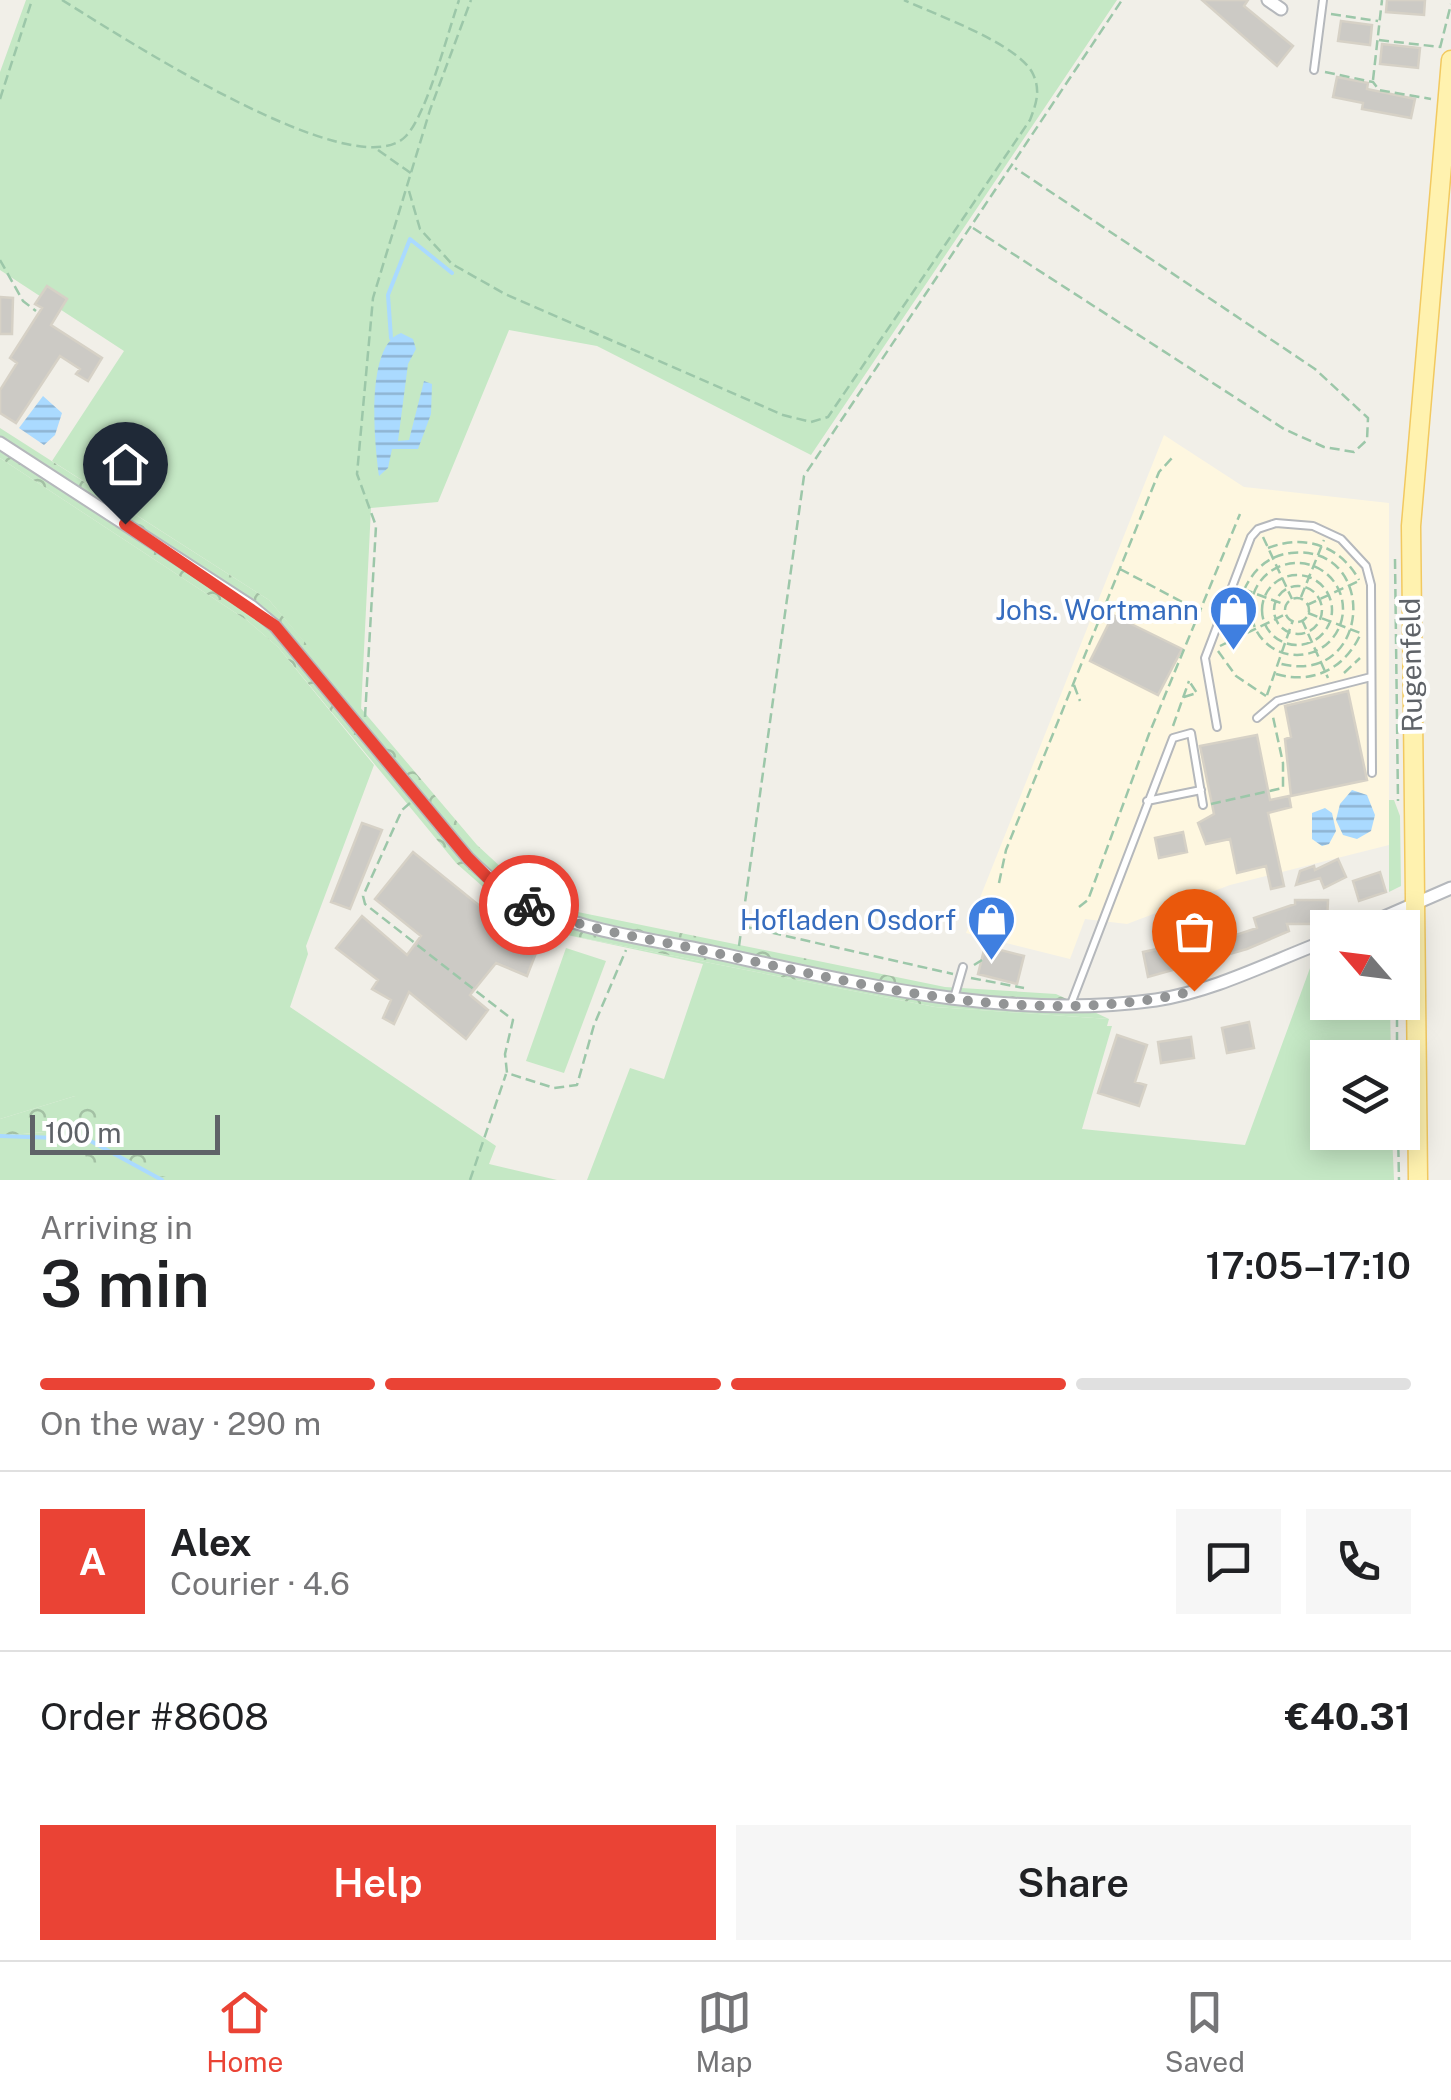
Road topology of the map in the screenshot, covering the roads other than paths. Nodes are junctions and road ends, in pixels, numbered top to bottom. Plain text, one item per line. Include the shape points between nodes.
1 (1268, 0) edge
2 (1323, 0) edge
3 (1281, 9) dead end
4 (1446, 54) edge
5 (1314, 70) road end
6 (1451, 130) edge
7 (1446, 152) junction
8 (0, 443) edge
9 (1372, 677) junction
10 (1257, 718) dead end
11 (1218, 727) dead end
12 (1372, 773) dead end
13 (1201, 790) junction
14 (1146, 801) junction
15 (1203, 805) road end
16 (1451, 888) edge
17 (1414, 904) junction
18 (1400, 910) edge
19 (1310, 947) edge
20 (963, 967) dead end
21 (954, 998) junction
22 (1071, 1005) junction
23 (1418, 1180) edge

1 - 3 street
2 - 5 lane
4 - 7 main road, Rugenfeld
6 - 7 main road, Rugenfeld
7 - 17 main road, Rugenfeld via 1411,526
8 - 21 street via 250,606 297,649 468,858 518,899 632,935
9 - 10 lane via 1277,701
9 - 11 lane via 1370,576 1350,547 1327,532 1288,522 1258,529 1204,665
9 - 12 lane
13 - 14 lane
13 - 14 lane via 1191,733 1173,738
13 - 15 lane
14 - 22 lane
16 - 17 street
17 - 18 street
17 - 23 main road, Rugenfeld
19 - 22 street via 1159,1000
20 - 21 lane
21 - 22 street

